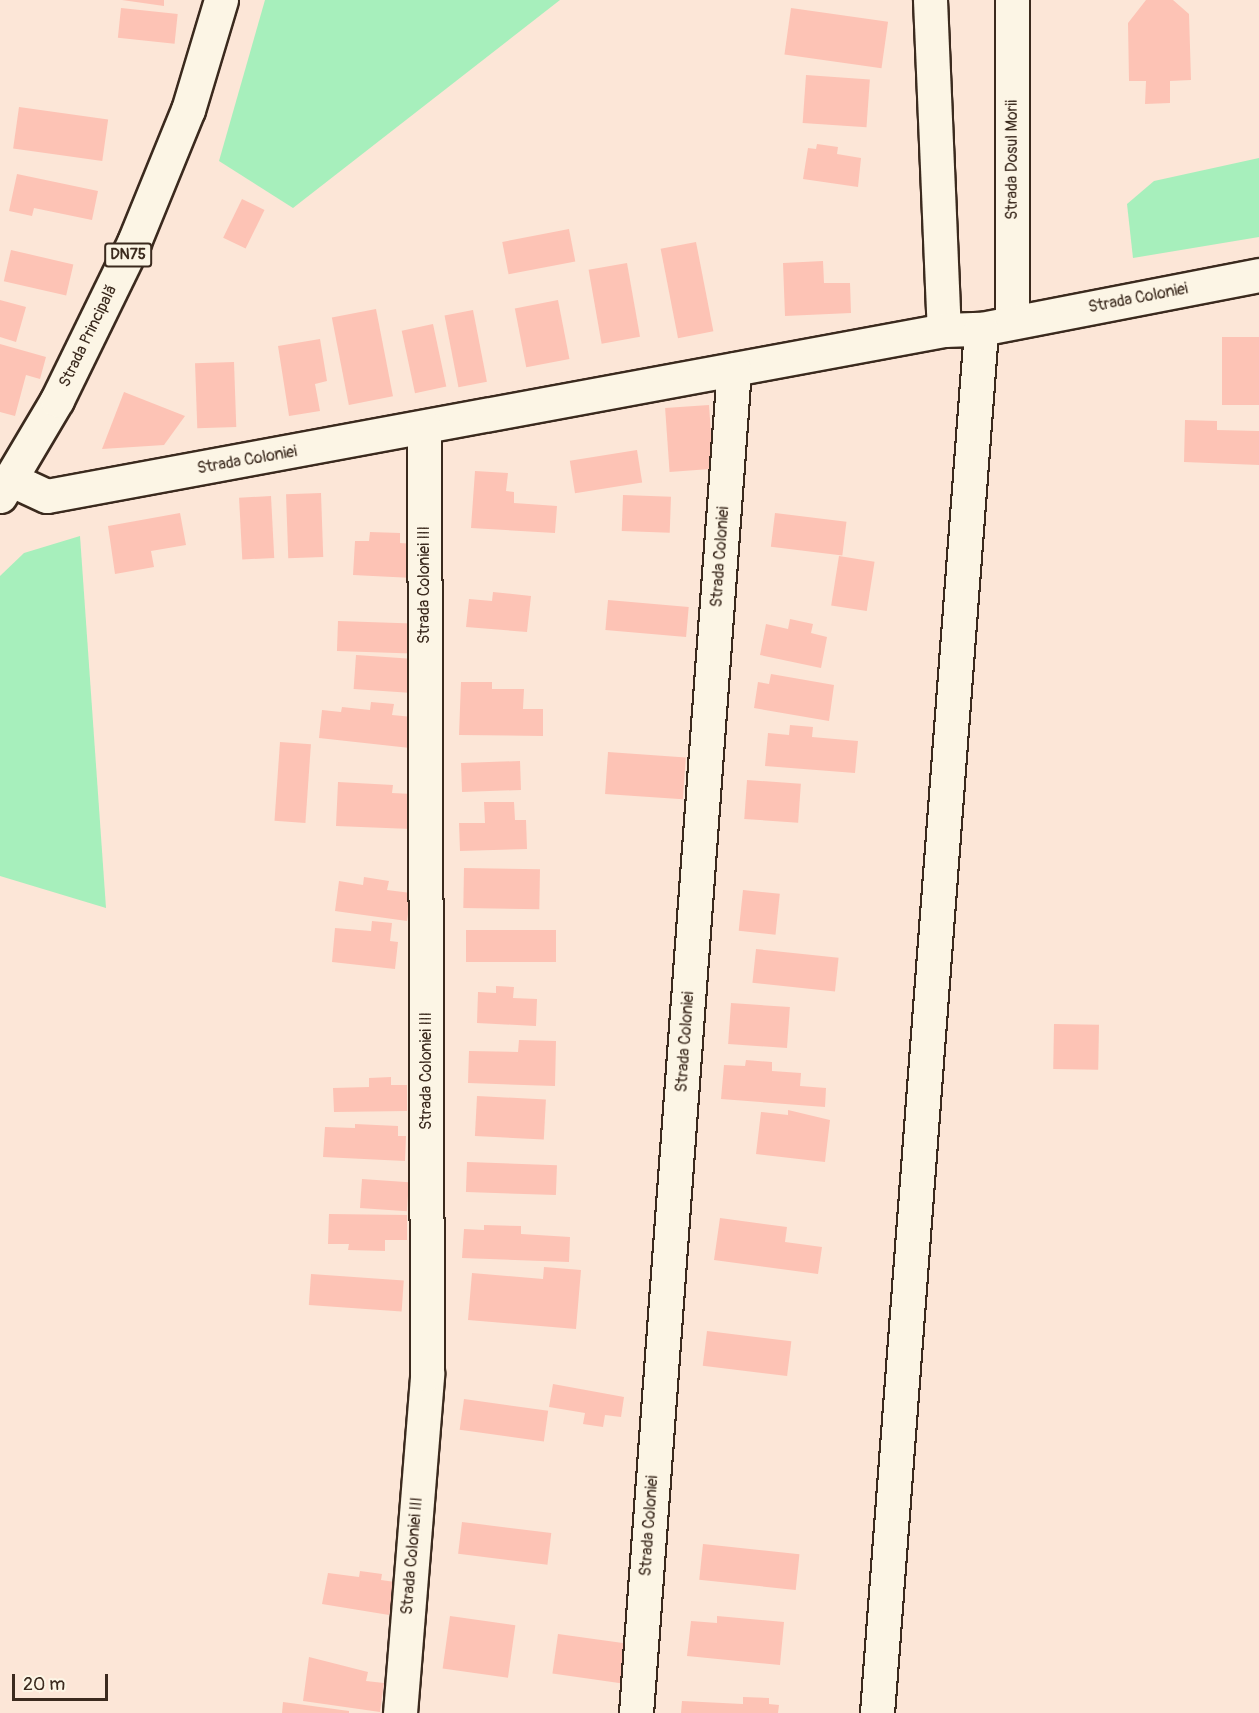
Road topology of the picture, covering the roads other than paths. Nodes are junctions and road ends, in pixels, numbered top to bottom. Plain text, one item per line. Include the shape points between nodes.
1 (221, 0) edge
2 (930, 0) edge
3 (1011, 0) edge
4 (1259, 275) edge
5 (1012, 321) junction
6 (981, 329) junction
7 (944, 330) junction
8 (734, 370) junction
9 (424, 427) junction
10 (6, 488) edge
11 (399, 1713) edge
12 (636, 1713) edge
13 (877, 1713) edge

1 - 10 street, Strada Principală / DN75 via 189,110 134,242 94,328
2 - 7 street
3 - 5 street, Strada Dosul Morii
4 - 5 street, Strada Coloniei
5 - 6 street, Strada Coloniei
6 - 7 street, Strada Coloniei
6 - 13 street
7 - 8 street, Strada Coloniei
8 - 9 street, Strada Coloniei
8 - 12 street, Strada Coloniei
9 - 10 street, Strada Coloniei via 47,496
9 - 11 street, Strada Coloniei III via 427,1374

